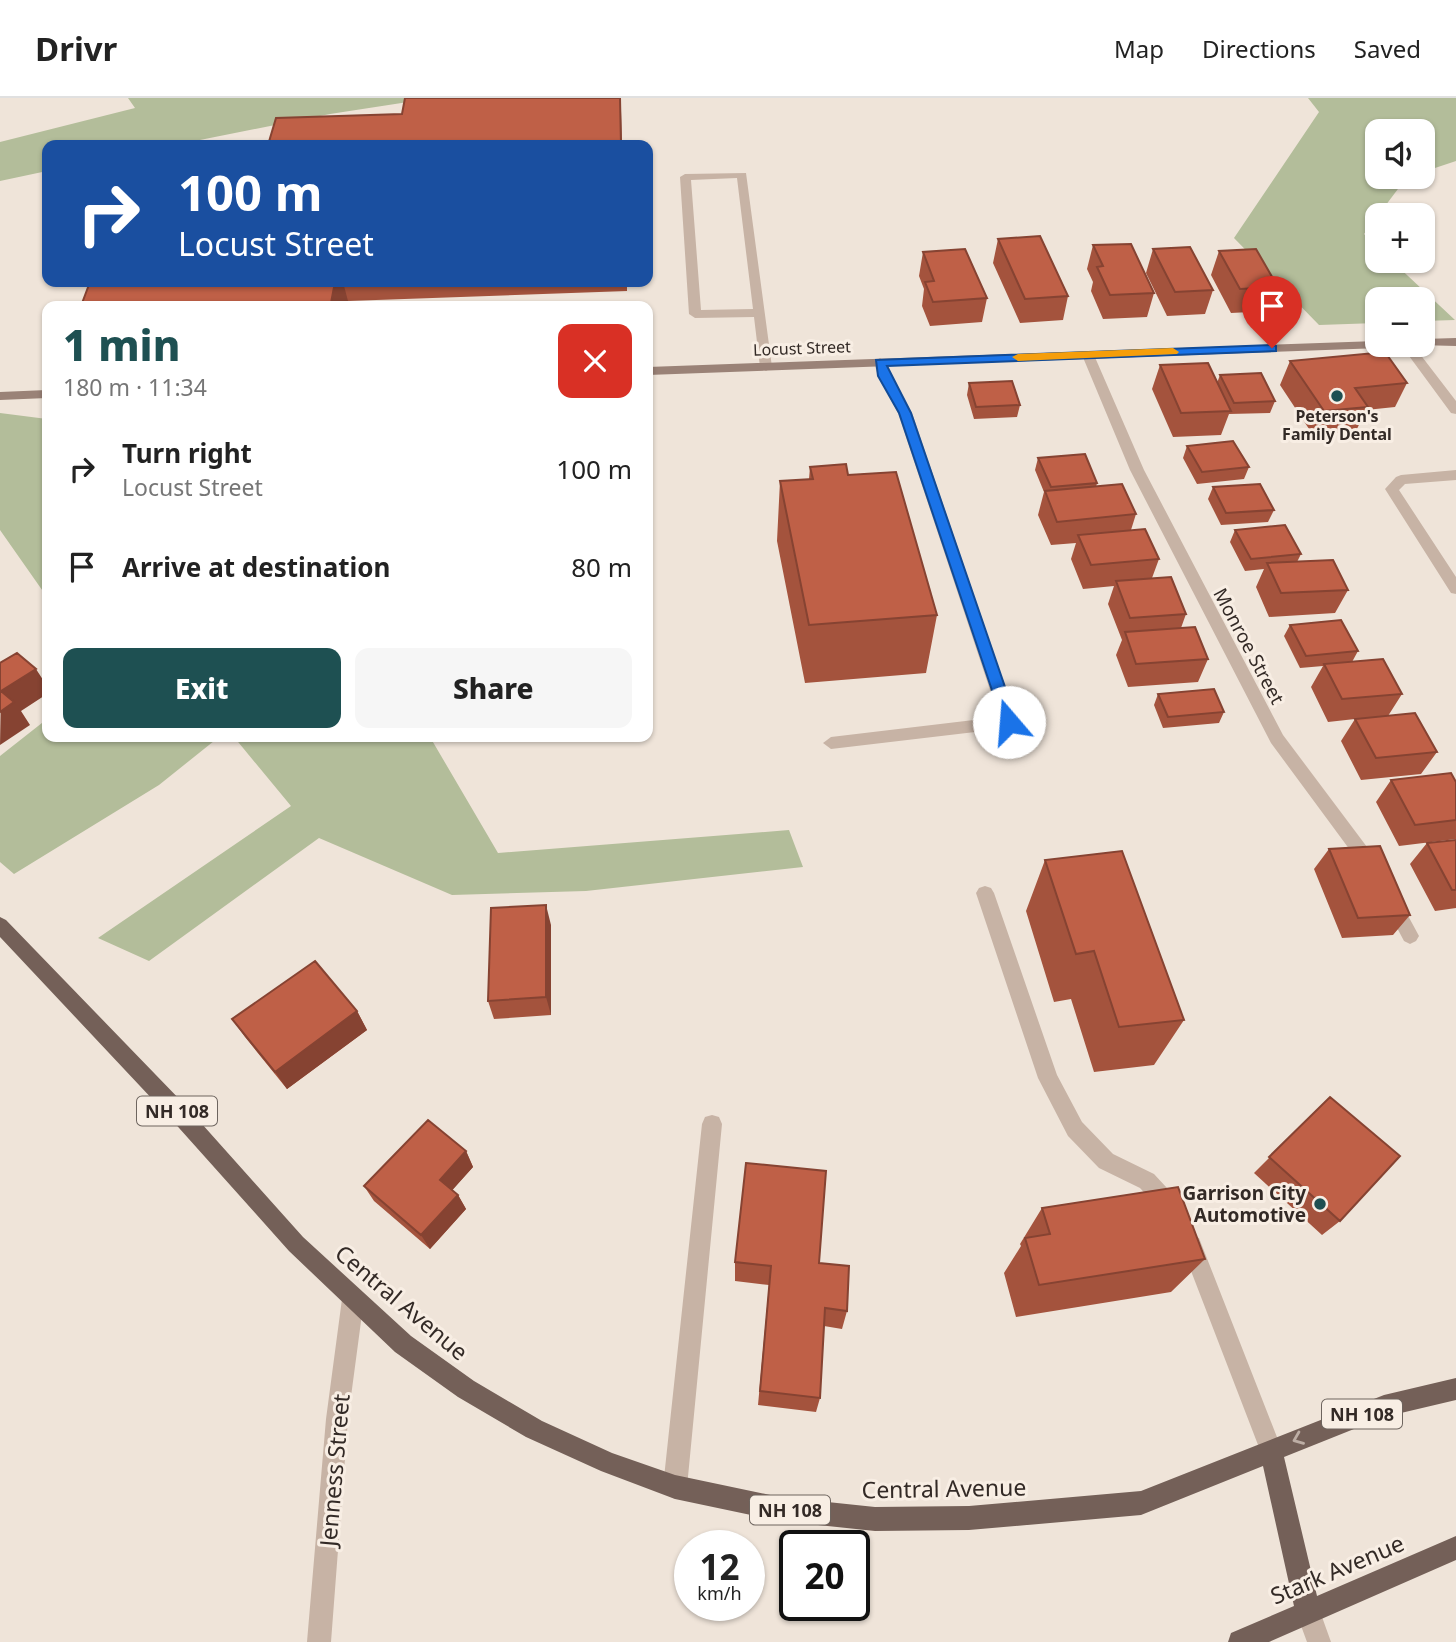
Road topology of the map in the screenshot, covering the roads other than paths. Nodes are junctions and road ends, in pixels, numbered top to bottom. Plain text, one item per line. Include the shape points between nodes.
1 (758, 313) junction
2 (1456, 342) edge
3 (1435, 343) edge
4 (1365, 345) edge
5 (1088, 355) junction
6 (1416, 357) edge
7 (880, 362) junction
8 (766, 367) junction
9 (653, 371) edge
10 (42, 394) edge
11 (0, 396) edge
12 (1456, 410) edge
13 (1456, 475) edge
14 (1456, 589) edge
15 (831, 743) dead end
16 (985, 893) dead end
17 (0, 925) edge
18 (1410, 936) edge
19 (712, 1124) dead end
20 (353, 1299) junction
21 (1456, 1389) edge
22 (1271, 1450) junction
23 (675, 1487) junction
24 (1456, 1548) edge
25 (1308, 1612) junction
26 (319, 1642) edge
27 (1240, 1642) edge
28 (1319, 1642) edge

1 - 1 street via 742,175 685,177 695,314
1 - 8 street
2 - 3 street
4 - 5 street, Locust Street
5 - 7 street, Locust Street
5 - 18 street, Monroe Street via 1138,470 1277,739 1383,886
6 - 12 street
7 - 8 street, Locust Street
7 - 15 street via 905,413 1009,722
8 - 9 street, Locust Street
10 - 11 street
13 - 14 street via 1401,480 1392,489
16 - 22 street via 1048,1078 1075,1129 1106,1161 1147,1181 1180,1216
17 - 20 main road, Central Avenue / NH 108 via 296,1244
19 - 23 street
20 - 23 main road, Central Avenue / NH 108 via 404,1343 534,1429
20 - 26 street, Jenness Street via 337,1419
21 -> 22 main road, Central Avenue / NH 108 via 1384,1406
22 - 23 main road, Central Avenue / NH 108 via 1141,1503 969,1518 874,1519 780,1510
22 - 25 main road
24 - 25 main road, Stark Avenue
25 - 27 main road, Stark Avenue
25 - 28 street

